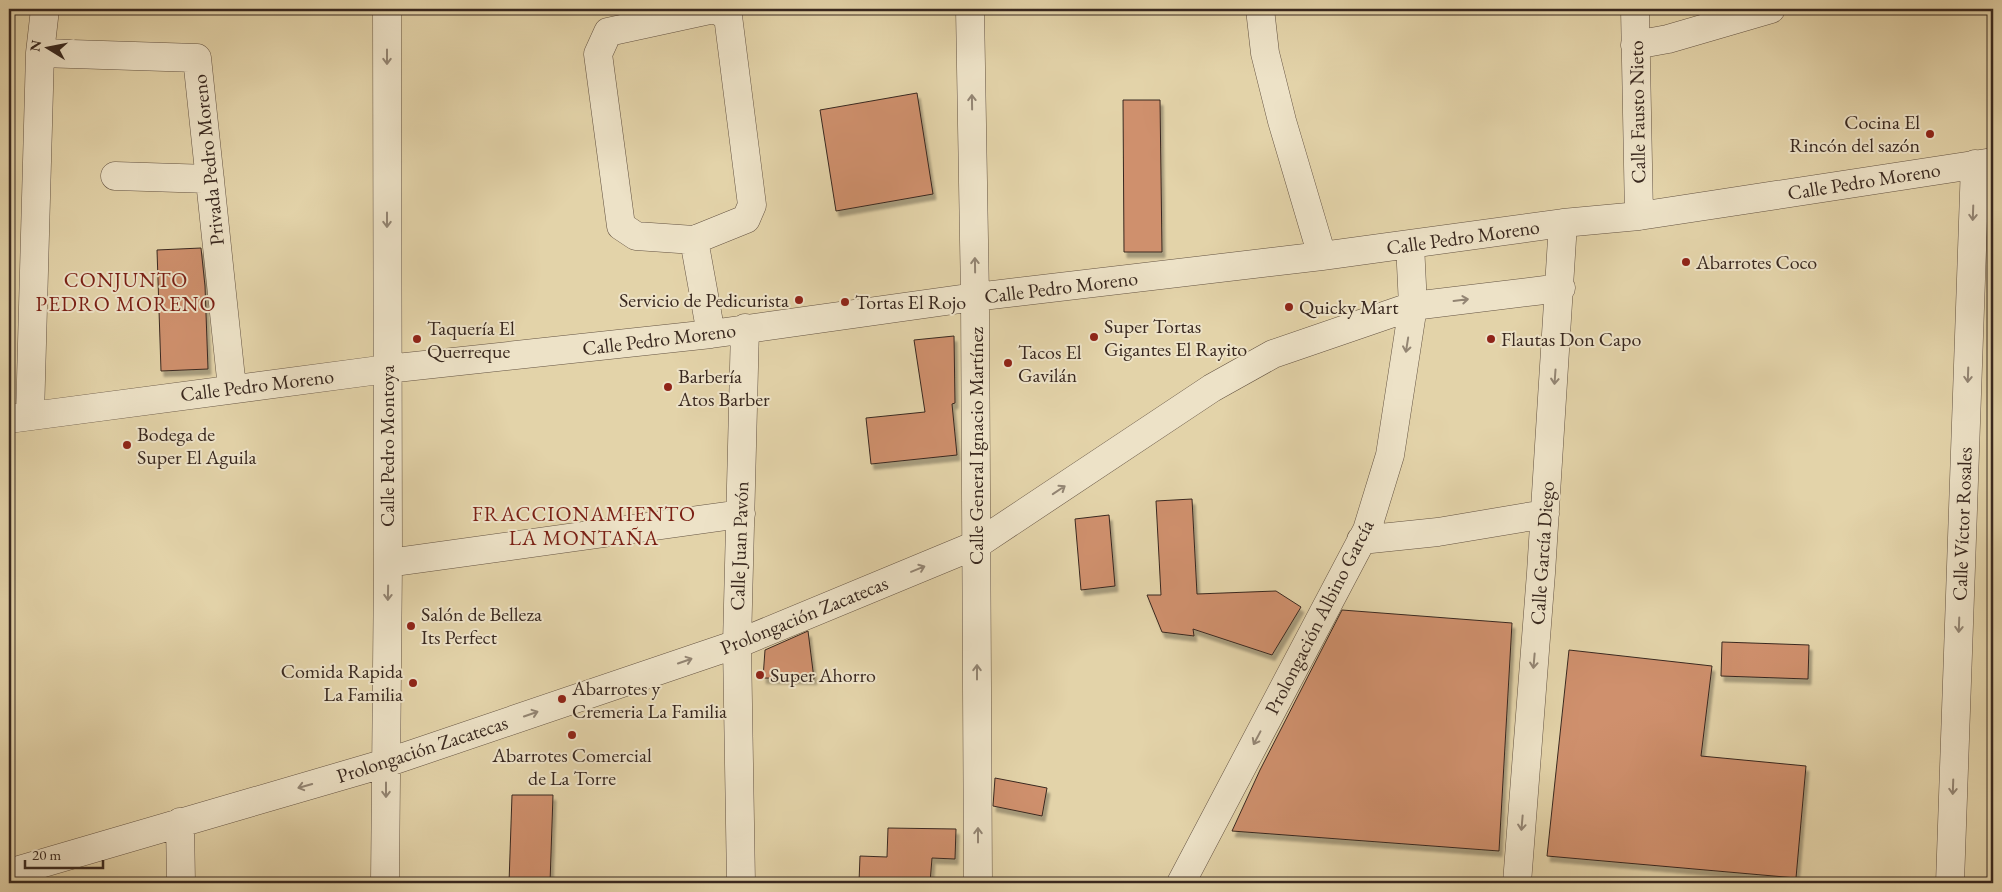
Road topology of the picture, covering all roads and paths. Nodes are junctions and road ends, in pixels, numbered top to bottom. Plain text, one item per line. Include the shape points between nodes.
1 (45, 9) edge
2 (387, 9) edge
3 (970, 9) edge
4 (1260, 9) edge
5 (1634, 9) edge
6 (1771, 9) edge
7 (1635, 45) junction
8 (40, 53) junction
9 (1984, 163) edge
10 (116, 176) dead end
11 (210, 180) junction
12 (1639, 216) junction
13 (1563, 223) junction
14 (694, 240) junction
15 (1410, 244) junction
16 (1322, 256) junction
17 (1560, 288) junction
18 (975, 298) junction
19 (1413, 306) junction
20 (745, 328) junction
21 (711, 334) junction
22 (387, 369) junction
23 (232, 388) junction
24 (19, 417) edge
25 (741, 514) junction
26 (1545, 514) junction
27 (1361, 540) junction
28 (976, 545) junction
29 (388, 564) junction
30 (737, 644) junction
31 (386, 763) junction
32 (180, 822) junction
33 (9, 873) edge
34 (181, 883) edge
35 (385, 883) edge
36 (741, 883) edge
37 (978, 883) edge
38 (1181, 883) edge
39 (1517, 883) edge
40 (1950, 883) edge

1 - 8 street
2 -> 22 street, Calle Pedro Montoya
18 -> 3 street, Calle General Ignacio Martínez
4 - 16 street via 1265,53 1282,121
5 - 7 street, Calle Fausto Nieto
6 - 7 street via 1668,39
7 - 12 street, Calle Fausto Nieto
8 - 11 street, Privada Pedro Moreno via 197,58
8 - 24 street
9 - 12 street, Calle Pedro Moreno
9 -> 40 street, Calle Víctor Rosales
10 - 11 street
11 - 23 street, Privada Pedro Moreno
12 - 13 street, Calle Pedro Moreno
13 - 15 street, Calle Pedro Moreno
13 - 17 street, Calle García Diego
14 - 14 street via 636,236 621,226 598,54 608,32 714,9 728,16 752,205 746,219
14 - 21 street
15 - 16 street, Calle Pedro Moreno
15 - 19 street, Prolongación Albino García
16 - 18 street, Calle Pedro Moreno
19 -> 17 street, Prolongación Zacatecas
17 -> 26 street, Calle García Diego
18 - 20 street, Calle Pedro Moreno
18 - 28 street, Calle General Ignacio Martínez
19 -> 27 street, Prolongación Albino García via 1390,455
28 -> 19 street, Prolongación Zacatecas via 1212,388 1264,359
20 - 21 street, Calle Pedro Moreno
20 - 25 street, Calle Juan Pavón
21 - 22 street, Calle Pedro Moreno
22 - 23 street, Calle Pedro Moreno
22 - 29 street, Calle Pedro Montoya
23 - 24 street, Calle Pedro Moreno
25 - 29 street
25 - 30 street, Calle Juan Pavón
26 - 27 street via 1438,532
26 -> 39 street, Calle García Diego
27 -> 38 street, Prolongación Albino García
30 -> 28 street, Prolongación Zacatecas
37 -> 28 street, Calle General Ignacio Martínez
29 -> 31 street, Calle Pedro Montoya
31 -> 30 street, Prolongación Zacatecas
30 - 36 street, Calle Juan Pavón
31 -> 32 street, Prolongación Zacatecas
31 -> 35 street, Calle Pedro Montoya
32 - 33 street, Prolongación Zacatecas
32 - 34 street

